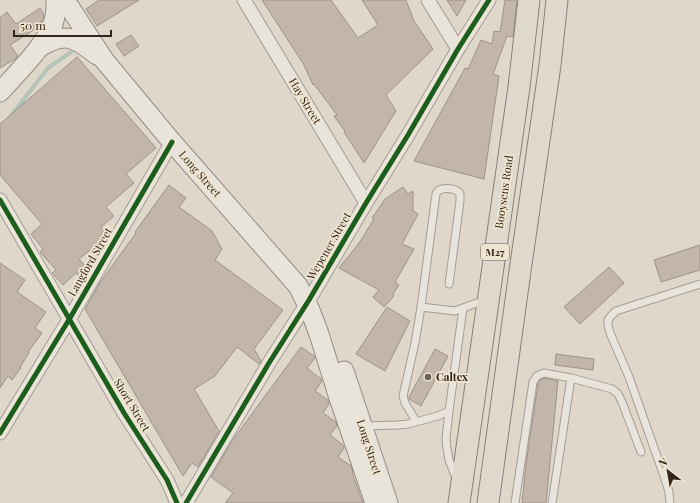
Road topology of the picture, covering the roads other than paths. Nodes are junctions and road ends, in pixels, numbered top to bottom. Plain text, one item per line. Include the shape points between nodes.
1 (56, 0) edge
2 (65, 0) edge
3 (244, 0) edge
4 (428, 0) edge
5 (489, 0) edge
6 (529, 0) edge
7 (557, 0) edge
8 (40, 47) junction
9 (458, 50) junction
10 (104, 60) junction
11 (0, 92) edge
12 (172, 142) junction
13 (0, 200) edge
14 (366, 203) junction
15 (7, 212) junction
16 (0, 224) edge
17 (450, 284) dead end
18 (700, 284) edge
19 (306, 295) junction
20 (488, 298) junction
21 (422, 307) junction
22 (463, 308) junction
23 (70, 318) junction
24 (571, 378) junction
25 (449, 411) junction
26 (416, 421) junction
27 (363, 426) junction
28 (0, 433) edge
29 (641, 452) dead end
30 (460, 496) edge
31 (379, 501) edge
32 (177, 503) edge
33 (186, 503) edge
34 (488, 503) edge
35 (515, 503) edge
36 (552, 503) edge
37 (670, 503) edge

1 - 8 main road via 53,24
2 - 10 main road
3 - 14 street, Hay Street
4 - 9 street
5 - 9 street, Wepener Street
6 - 20 main road, Booysens Road / M27
7 - 34 main road, M27
8 - 10 main road via 56,38 69,38 85,45
8 - 11 main road
9 - 14 street, Wepener Street
10 - 12 main road, Long Street
12 - 19 main road, Long Street
12 - 23 street, Langford Street
13 - 15 street, Short Street
14 - 19 street, Wepener Street
15 - 16 street
15 - 23 street, Short Street
17 - 21 lane via 460,194 453,189 447,189 436,194
18 - 37 lane via 621,309 608,320 610,333 666,479
19 - 27 main road, Long Street via 319,307 326,322
19 - 31 main road, Long Street via 338,395
19 - 33 street, Wepener Street
20 - 22 lane
20 - 30 main road, Booysens Road / M27
21 - 22 lane via 455,310
21 - 26 lane via 404,396 405,403
22 - 25 lane
23 - 28 street, Langford Street
23 - 32 street, Short Street via 124,413 167,480
24 - 29 lane via 612,389 618,394
24 - 35 lane via 544,373 533,382
24 - 36 lane
25 - 26 lane
25 - 30 lane via 446,448
26 - 27 lane via 398,425
27 - 31 main road, Long Street

